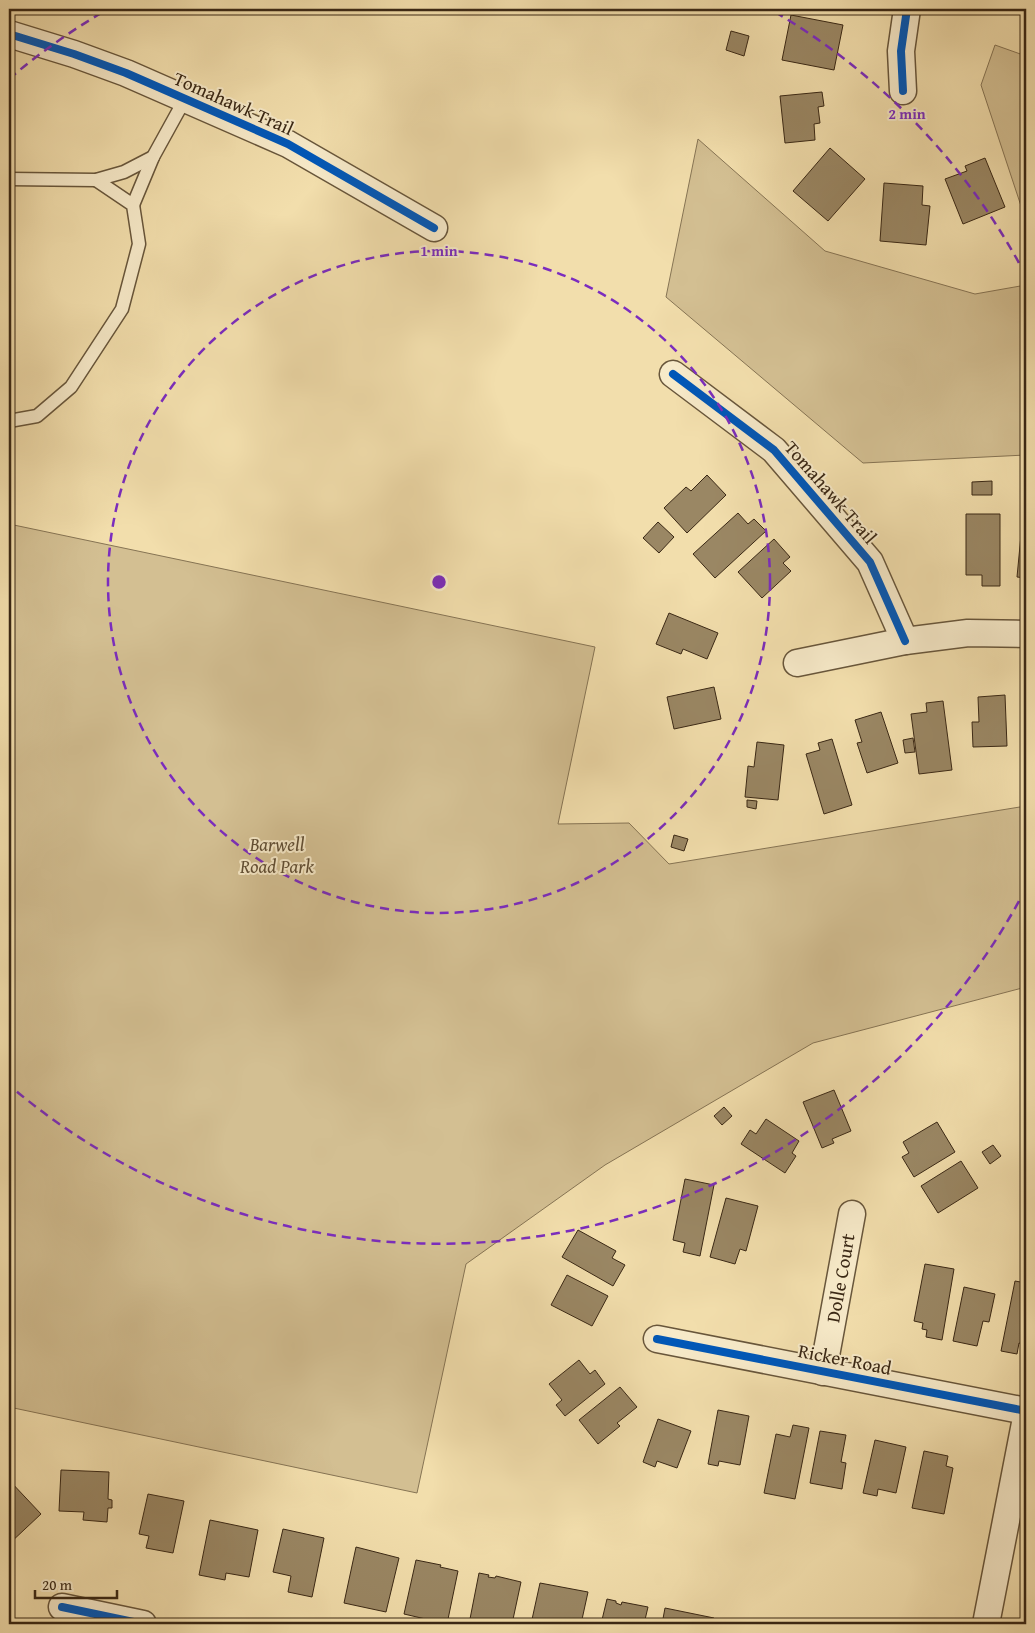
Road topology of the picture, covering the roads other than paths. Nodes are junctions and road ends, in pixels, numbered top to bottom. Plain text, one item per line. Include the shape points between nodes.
1 (907, 9) edge
2 (9, 34) edge
3 (903, 91) dead end
4 (185, 99) junction
5 (153, 157) junction
6 (9, 179) edge
7 (96, 180) junction
8 (133, 205) junction
9 (434, 228) dead end
10 (673, 374) dead end
11 (9, 421) edge
12 (1026, 634) edge
13 (906, 641) junction
14 (797, 663) dead end
15 (852, 1214) dead end
16 (657, 1339) dead end
17 (823, 1372) junction
18 (1026, 1411) edge
19 (1026, 1418) edge
20 (62, 1607) dead end
21 (143, 1624) edge
22 (986, 1624) edge

1 - 3 street via 901,51
2 - 4 street, Tomahawk Trail via 74,54
4 - 5 lane
4 - 9 street, Tomahawk Trail via 288,144
5 - 7 lane via 124,172
5 - 8 lane
6 - 7 lane
7 - 8 lane
8 - 11 lane via 139,244 122,308 71,387 37,416
10 - 13 street, Tomahawk Trail via 774,450 870,562
12 - 13 street via 968,633
13 - 14 street
15 - 17 street, Dolle Court
16 - 17 street, Ricker Road
17 - 18 street, Ricker Road
19 - 22 street
20 - 21 street

